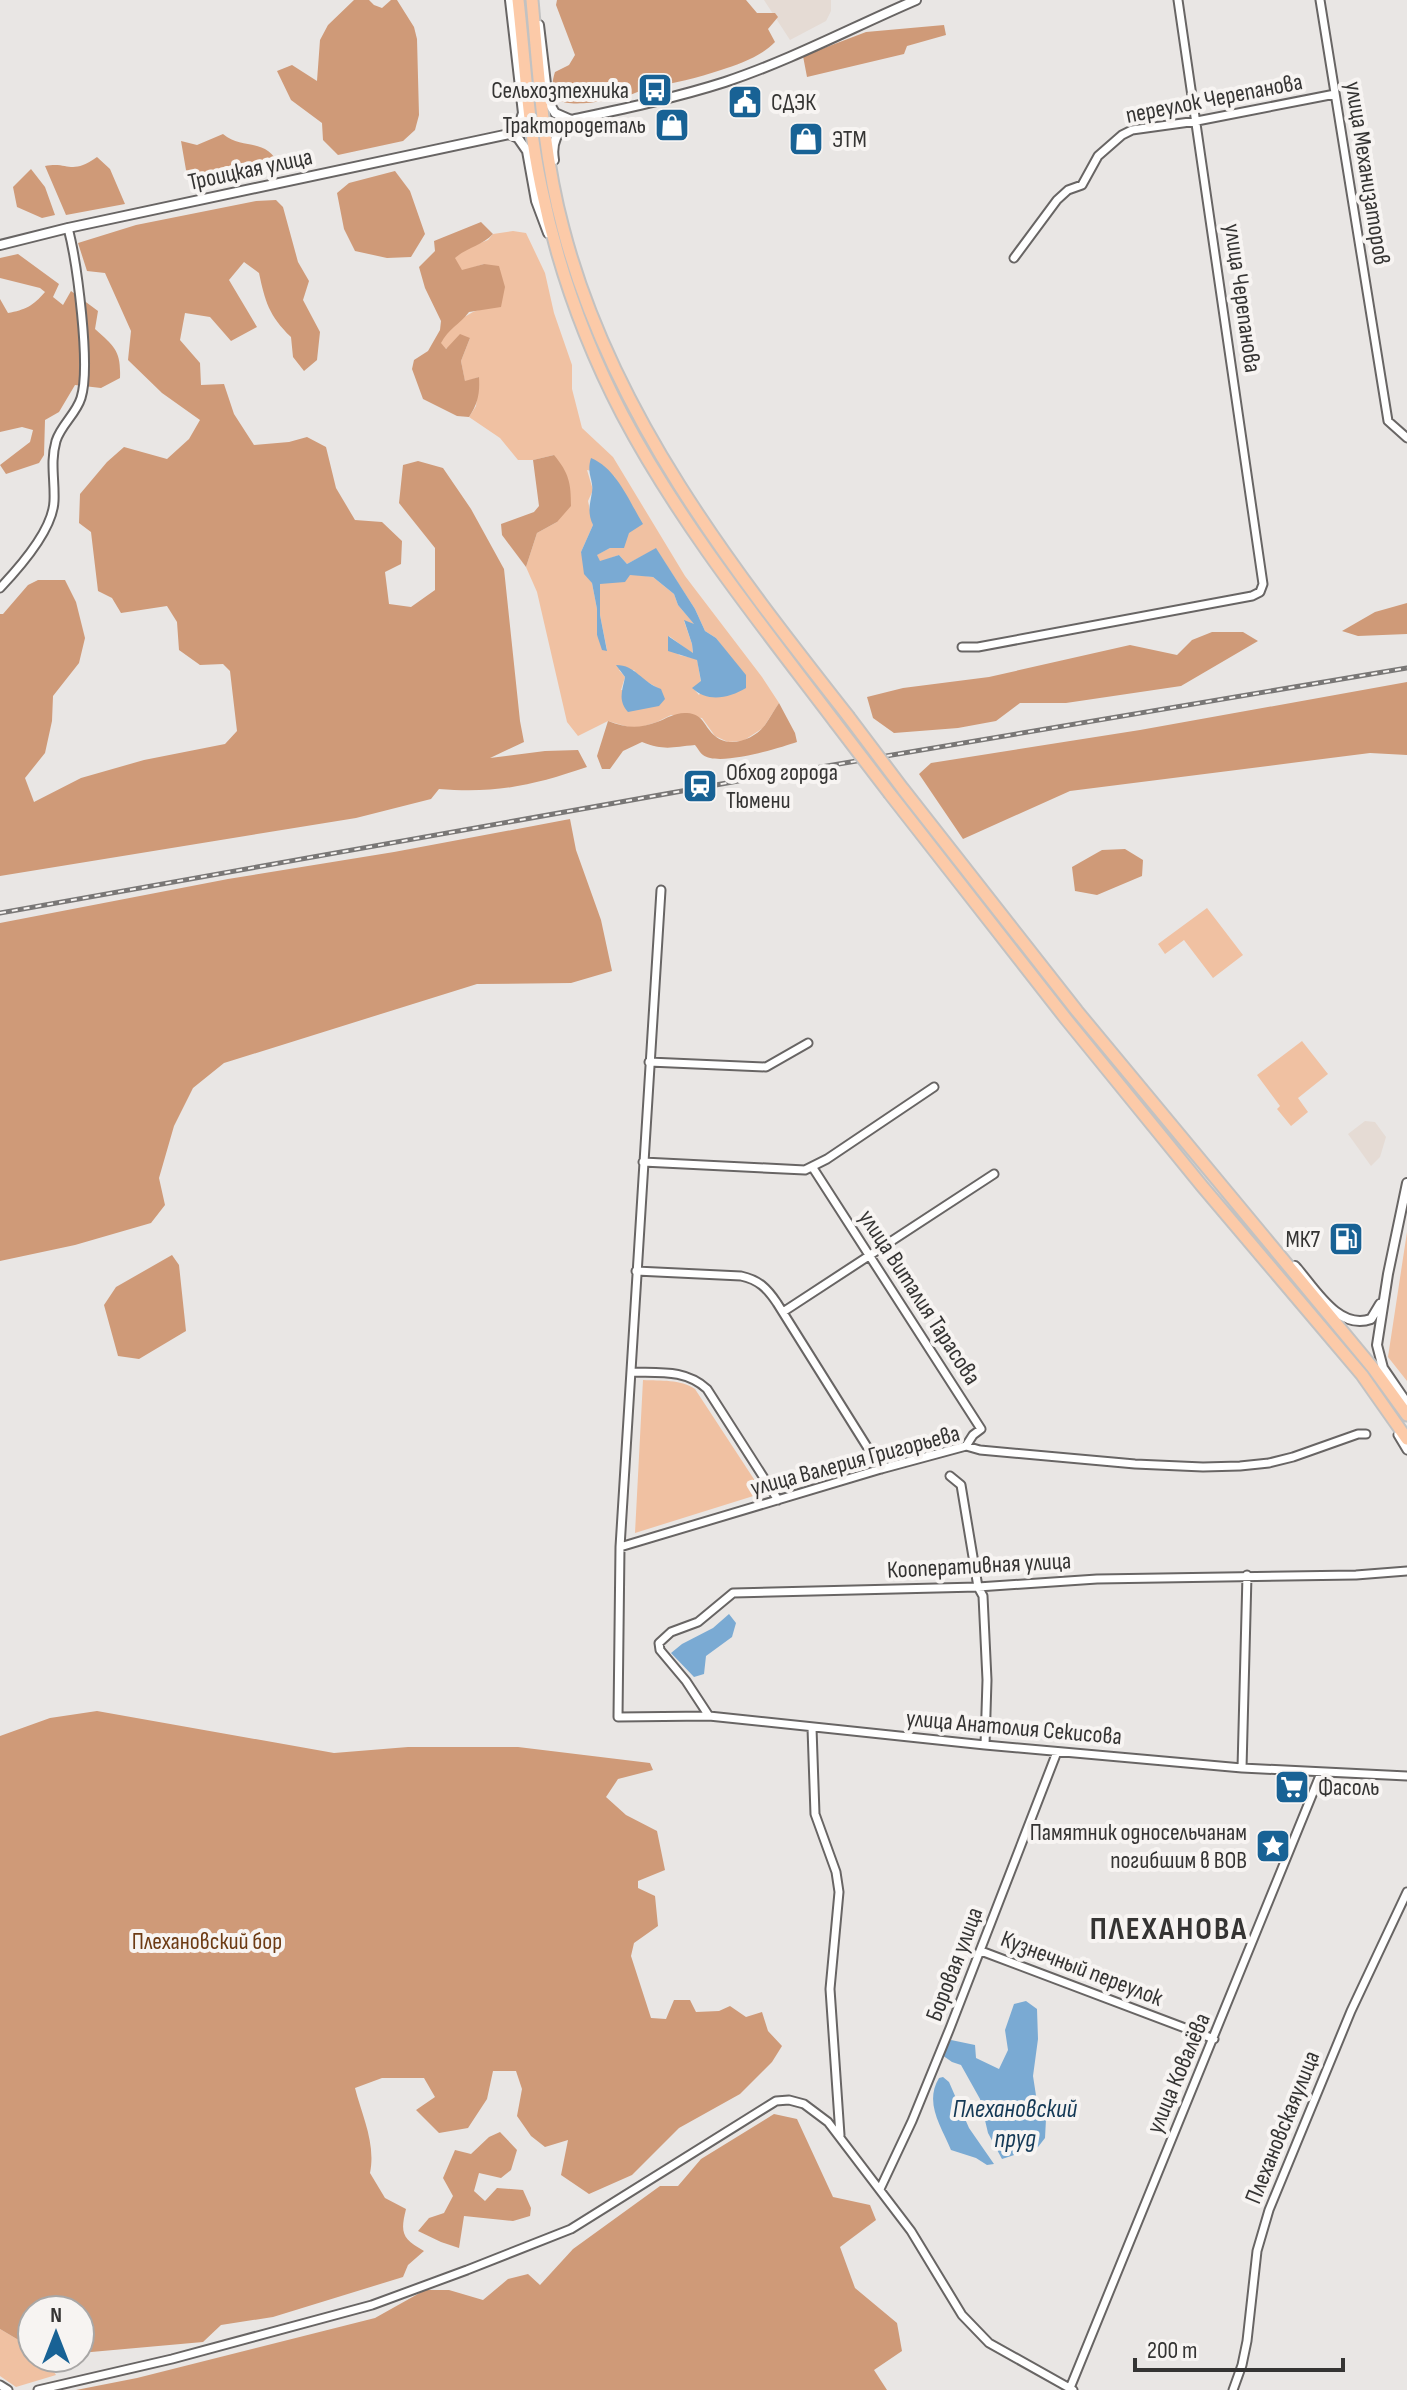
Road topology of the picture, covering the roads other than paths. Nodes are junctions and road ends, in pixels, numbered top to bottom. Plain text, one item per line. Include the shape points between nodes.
1 (510, 0) edge
2 (518, 0) edge
3 (532, 0) edge
4 (916, 0) edge
5 (1178, 0) edge
6 (1320, 0) edge
7 (1335, 94) junction
8 (571, 120) junction
9 (1197, 121) junction
10 (509, 134) junction
11 (562, 226) junction
12 (68, 228) junction
13 (0, 245) edge
14 (558, 252) junction
15 (1014, 258) dead end
16 (1407, 438) edge
17 (0, 588) edge
18 (962, 647) dead end
19 (661, 890) dead end
20 (808, 1043) dead end
21 (649, 1062) junction
22 (934, 1087) dead end
23 (643, 1162) junction
24 (813, 1168) junction
25 (994, 1174) dead end
26 (1407, 1183) edge
27 (1273, 1249) junction
28 (870, 1254) junction
29 (636, 1271) junction
30 (1384, 1296) junction
31 (783, 1312) junction
32 (631, 1372) junction
33 (1362, 1375) junction
34 (1407, 1403) edge
35 (1407, 1415) edge
36 (1366, 1434) dead end
37 (1407, 1439) edge
38 (966, 1446) junction
39 (1407, 1450) edge
40 (881, 1469) junction
41 (950, 1476) dead end
42 (778, 1500) junction
43 (620, 1547) junction
44 (1407, 1571) edge
45 (1247, 1575) junction
46 (978, 1587) junction
47 (709, 1716) junction
48 (812, 1728) junction
49 (985, 1745) junction
50 (1057, 1752) junction
51 (1242, 1768) junction
52 (1321, 1773) junction
53 (1407, 1776) edge
54 (1407, 1892) edge
55 (981, 1951) junction
56 (1214, 2039) junction
57 (840, 2137) junction
58 (880, 2189) junction
59 (0, 2385) edge
60 (1072, 2389) edge
61 (8, 2390) edge
62 (38, 2390) edge
63 (1233, 2390) edge

1 - 10 street via 523,113
2 - 14 highway via 540,186
3 - 8 street via 548,101 555,113
3 - 11 highway
4 - 8 street via 726,81
5 - 9 street, улица Черепанова
6 - 7 street, улица Механизаторов
7 - 9 street, переулок Черепанова
7 - 16 street, улица Механизаторов via 1388,421
8 - 11 street via 553,141
9 - 15 street, переулок Черепанова via 1122,135 1098,156 1082,185 1057,200
9 - 18 street, улица Черепанова via 1263,584 1260,592
10 - 12 street, Троицкая улица
10 - 14 street via 527,151 536,201
11 - 27 highway, bridge via 591,311 634,409 703,522 1077,1011
12 - 13 street, Троицкая улица
12 - 17 street via 84,364 80,400 57,437 53,515
14 - 33 highway, bridge via 621,413 723,572 1066,1019
19 - 21 street
20 - 21 street via 766,1067
21 - 23 street
22 - 24 street
23 - 24 street
23 - 29 street
24 - 28 street, улица Виталия Тарасова
25 - 28 street
26 - 30 street
27 - 30 street via 1346,1319 1371,1319
27 - 35 highway
28 - 31 street
28 - 38 street, улица Виталия Тарасова via 981,1429
29 - 31 street via 756,1279
29 - 32 street
30 - 34 street via 1377,1352
31 - 40 street
32 - 42 street via 695,1378
32 - 43 street
33 - 37 highway
33 - 39 street
36 - 38 street, улица Валерия Григорьева via 1269,1463 1203,1467
38 - 40 street, улица Валерия Григорьева
40 - 42 street, улица Валерия Григорьева
41 - 46 street via 961,1485
42 - 43 street, улица Валерия Григорьева
43 - 47 street, улица Анатолия Секисова via 618,1717
44 - 45 street, Кооперативная улица
45 - 46 street, Кооперативная улица
45 - 51 street
46 - 47 street, Кооперативная улица via 733,1593 698,1622 659,1643
46 - 49 street via 984,1610
47 - 48 street, улица Анатолия Секисова
48 - 49 street, улица Анатолия Секисова
48 - 57 street via 815,1814 839,1892 830,1989
49 - 50 street, улица Анатолия Секисова
50 - 51 street, улица Анатолия Секисова
50 - 55 street, Боровая улица
51 - 52 street, улица Анатолия Секисова
52 - 53 street, улица Анатолия Секисова
52 - 56 street, улица Ковалёва
54 - 63 street, Плехановскаяулица via 1351,2011 1264,2225 1247,2341
55 - 56 street, Кузнечный переулок
55 - 58 street, Боровая улица
56 - 60 street, улица Ковалёва
57 - 58 street
57 - 62 street via 804,2104 776,2101 571,2229 467,2270 372,2305
58 - 60 street via 974,2330 1006,2355
59 - 61 street

